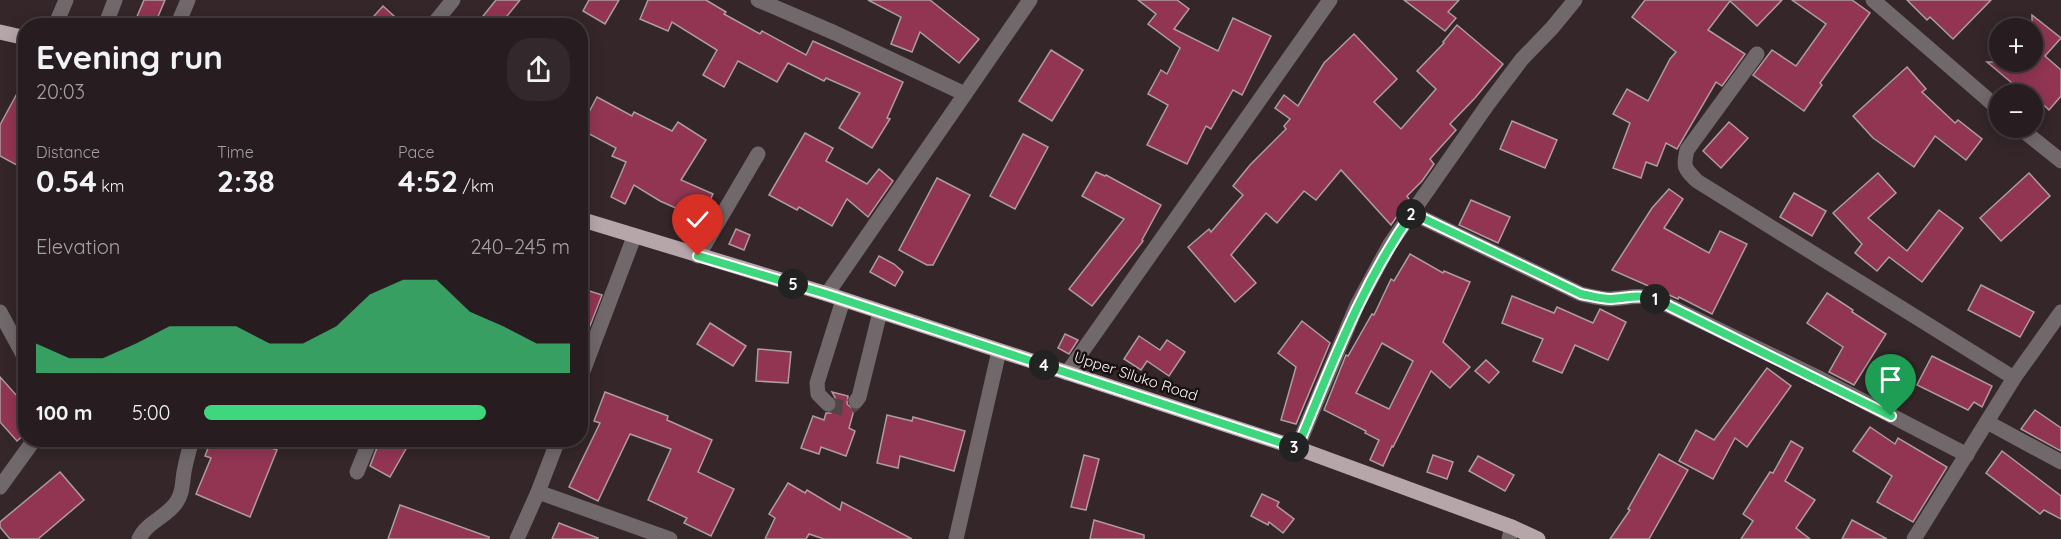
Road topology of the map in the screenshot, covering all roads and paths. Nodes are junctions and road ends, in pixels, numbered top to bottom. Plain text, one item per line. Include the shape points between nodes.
1 (66, 0) edge
2 (115, 0) edge
3 (188, 0) edge
4 (453, 0) edge
5 (758, 0) edge
6 (1030, 0) edge
7 (1330, 0) edge
8 (1575, 0) edge
9 (1873, 0) edge
10 (58, 18) edge
11 (108, 18) edge
12 (180, 18) edge
13 (438, 18) edge
14 (0, 32) edge
15 (18, 36) edge
16 (1757, 54) dead end
17 (965, 94) junction
18 (1989, 100) edge
19 (2032, 138) edge
20 (758, 154) dead end
21 (2061, 161) edge
22 (1412, 213) junction
23 (588, 222) edge
24 (634, 237) junction
25 (698, 256) junction
26 (826, 294) junction
27 (843, 300) junction
28 (0, 312) edge
29 (880, 312) junction
30 (2061, 312) edge
31 (18, 345) edge
32 (999, 351) junction
33 (588, 358) edge
34 (1067, 373) junction
35 (2014, 378) junction
36 (856, 401) dead end
37 (828, 404) dead end
38 (1987, 422) junction
39 (29, 447) edge
40 (190, 447) edge
41 (367, 447) edge
42 (555, 447) edge
43 (1297, 448) junction
44 (1967, 454) junction
45 (2061, 462) edge
46 (357, 472) dead end
47 (0, 487) edge
48 (538, 492) junction
49 (1510, 533) edge
50 (139, 539) edge
51 (517, 539) edge
52 (670, 539) edge
53 (956, 539) edge
54 (1538, 539) edge
55 (1914, 539) edge

1 - 10 street
2 - 11 street
3 - 12 street
4 - 13 street
5 - 17 street
6 - 17 street
7 - 34 street
8 - 22 street via 1522,59
9 - 18 street
14 - 15 main road
16 - 35 street via 1687,150 1686,170 1697,181
17 - 26 street
19 - 21 street
20 - 25 street
22 - 43 street via 1357,305
22 - 44 street via 1581,294 1604,298 1642,295 1655,299
23 - 24 main road, Upper Siluko Road
24 - 25 main road, Upper Siluko Road
24 - 33 street
25 - 26 main road, Upper Siluko Road
26 - 27 main road, Upper Siluko Road
27 - 29 main road, Upper Siluko Road
27 - 37 street via 817,383 818,394
28 - 31 street
29 - 32 main road, Upper Siluko Road
29 - 36 street
30 - 35 street
32 - 34 main road, Upper Siluko Road
32 - 53 street
34 - 43 main road, Upper Siluko Road
35 - 38 street
38 - 44 street
38 - 45 street
39 - 47 street
40 - 50 street via 183,490 166,514 148,526
41 - 46 street
42 - 48 street
43 - 49 main road, Upper Siluko Road
44 - 55 street
48 - 51 street
48 - 52 street
49 - 54 main road, Upper Siluko Road

